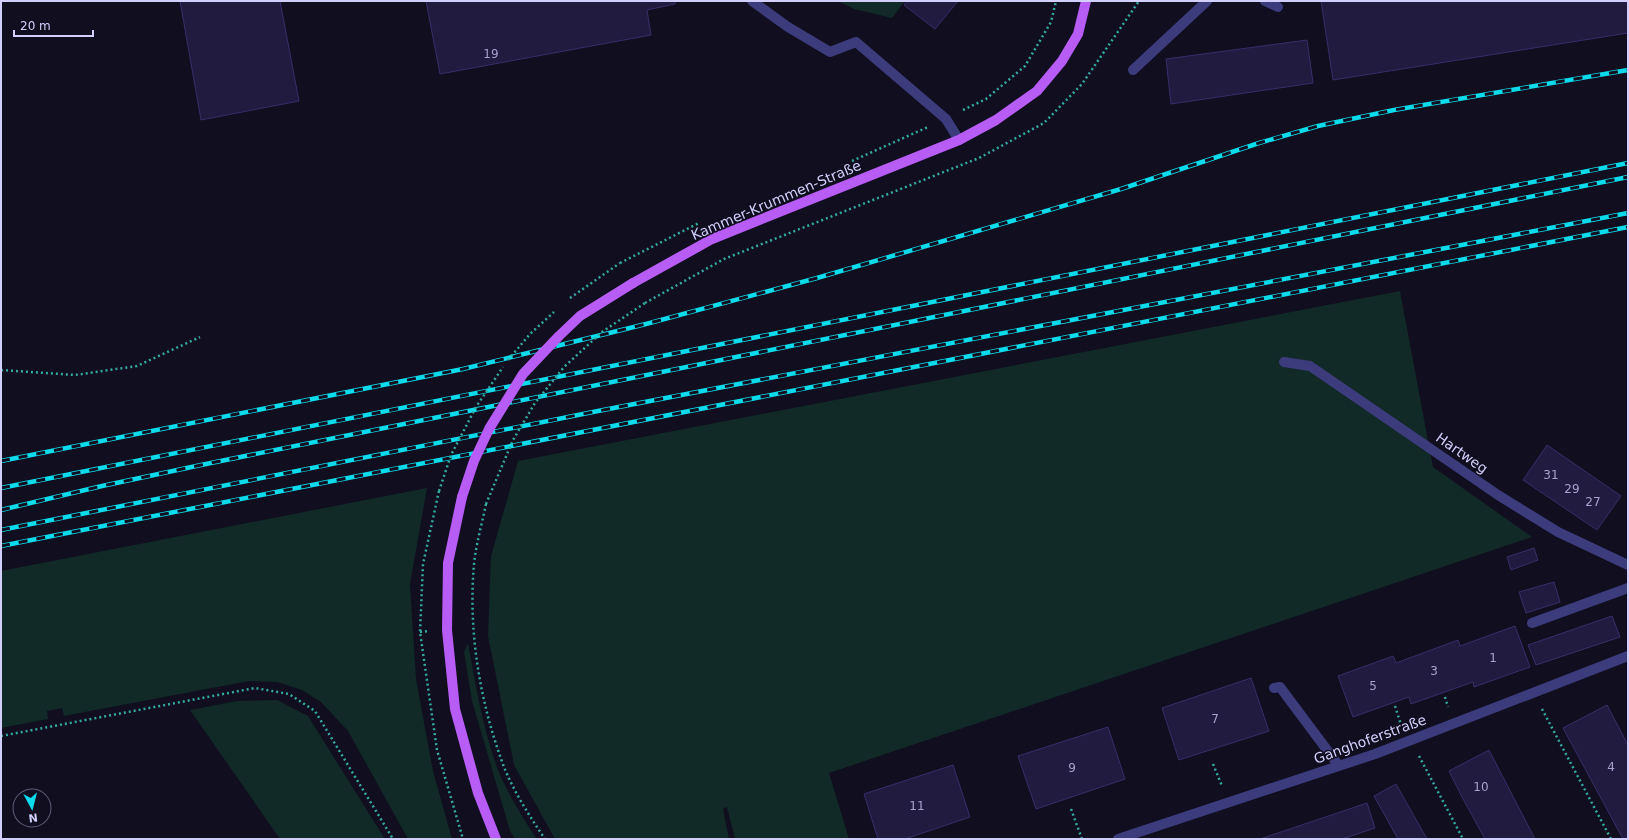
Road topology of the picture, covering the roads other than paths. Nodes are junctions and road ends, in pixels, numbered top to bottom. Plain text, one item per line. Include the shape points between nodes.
1 (752, 1) edge
2 (1086, 1) edge
3 (1207, 1) edge
4 (1265, 1) edge
5 (1278, 7) dead end
6 (1133, 70) dead end
7 (959, 140) junction
8 (1284, 362) dead end
9 (1628, 565) edge
10 (1628, 588) edge
11 (1532, 623) dead end
12 (1628, 656) edge
13 (1274, 688) dead end
14 (1339, 766) junction
15 (496, 839) edge
16 (1118, 839) edge

1 - 7 street via 788,27 830,52 856,42 946,119
2 - 7 main road, Kammer-Krummen-Straße via 1078,34 1062,61 1037,91 996,120
3 - 6 street
4 - 5 street
7 - 15 main road, Kammer-Krummen-Straße, bridge via 712,239 632,283 580,316 523,374 489,429 474,461 462,497 448,563 447,630 456,709 478,794
8 - 9 street, Hartweg via 1310,366 1498,495 1558,532
10 - 11 street
12 - 14 street, Ganghoferstraße
13 - 14 street via 1280,687
14 - 16 street, Ganghoferstraße

